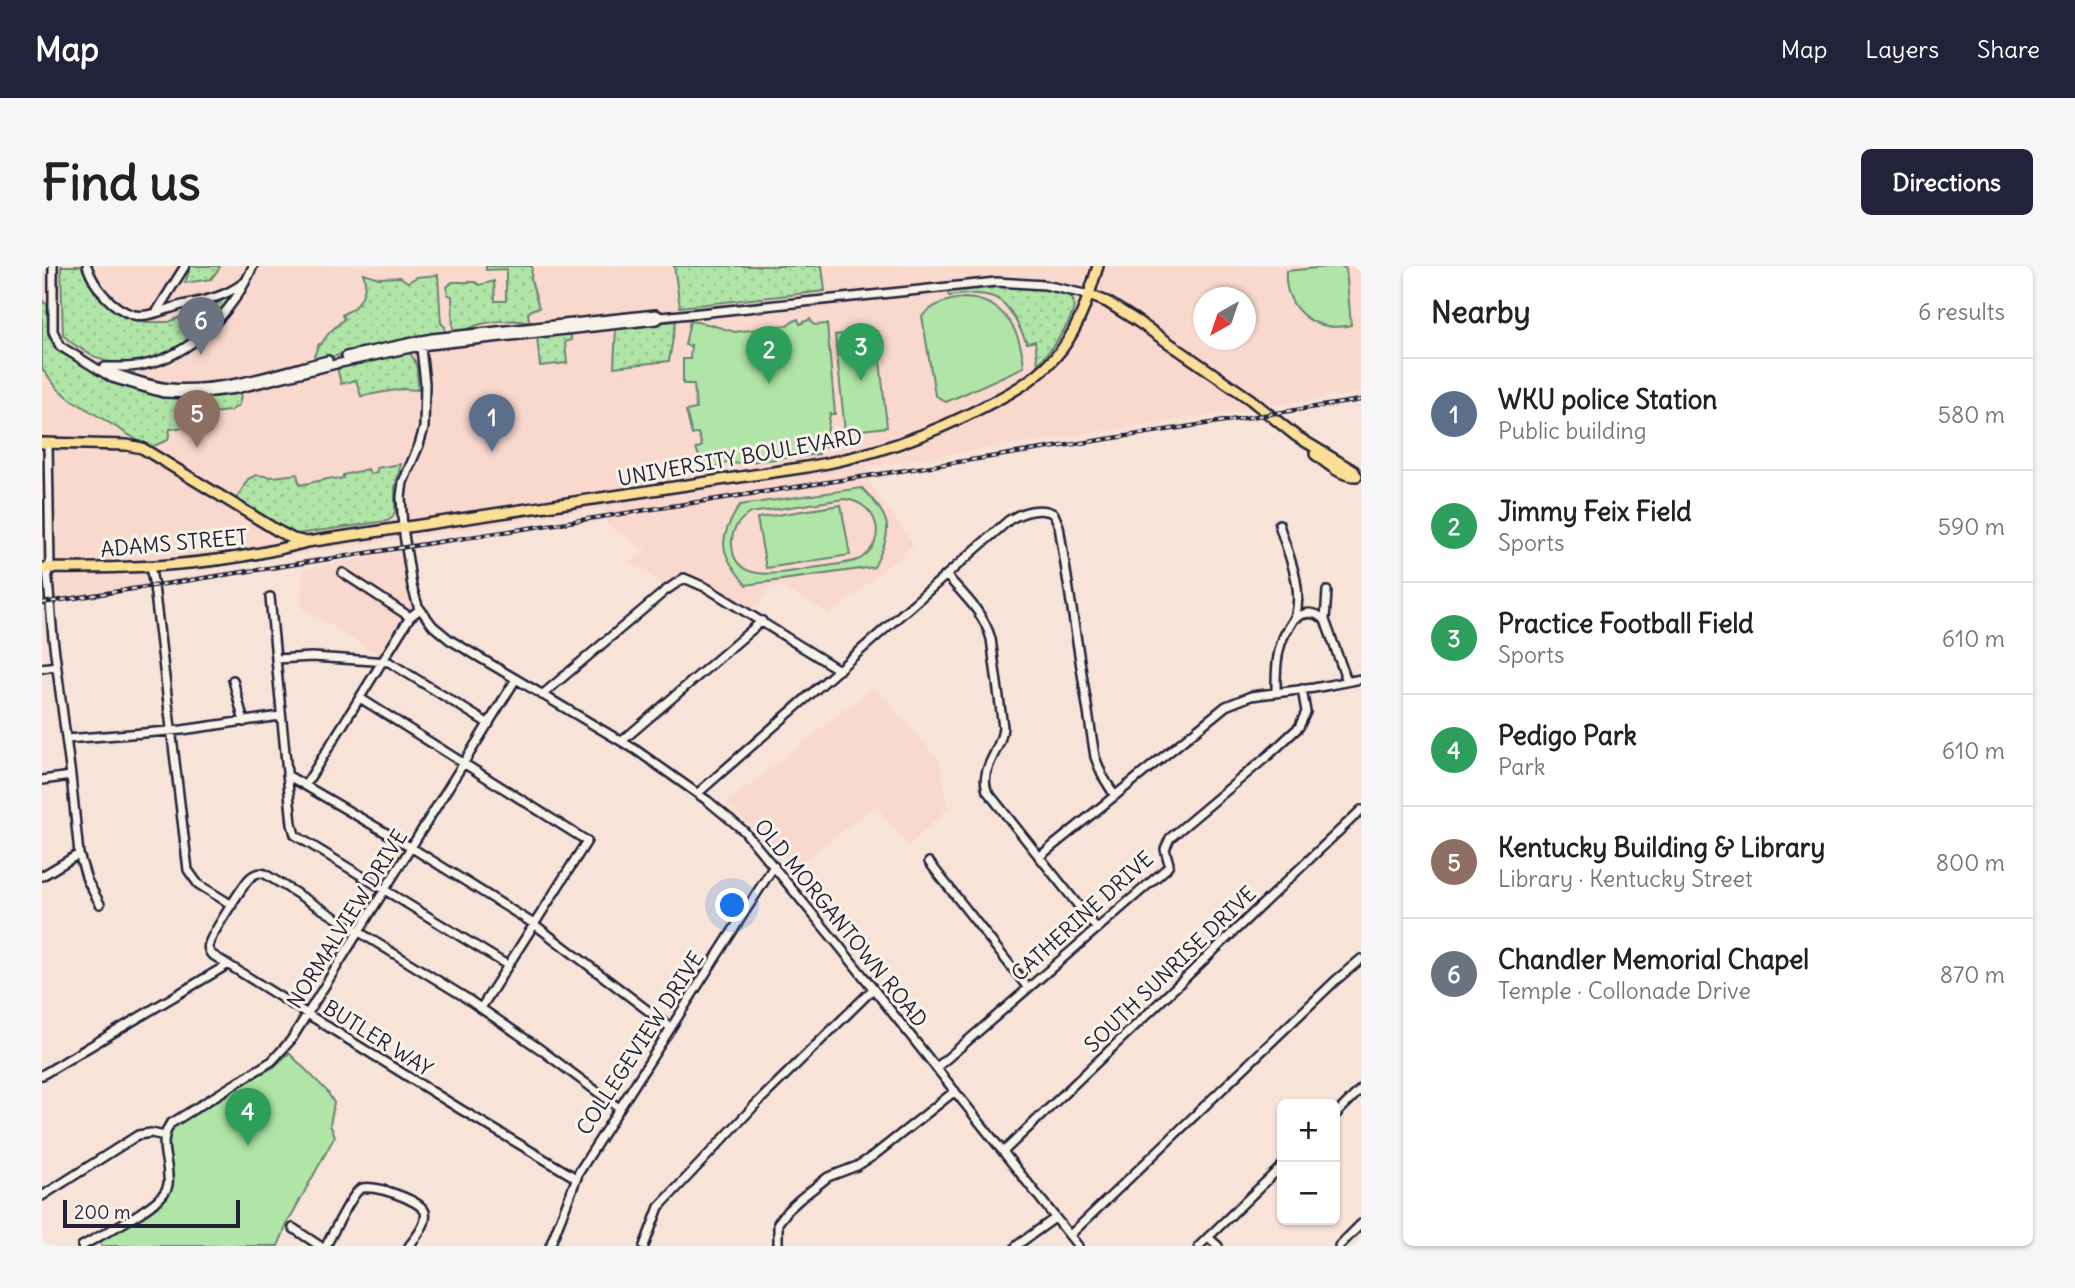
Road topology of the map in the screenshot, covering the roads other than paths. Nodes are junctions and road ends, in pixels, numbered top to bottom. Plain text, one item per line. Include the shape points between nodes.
1 (53, 266) edge
2 (87, 266) edge
3 (185, 266) edge
4 (253, 266) edge
5 (1098, 266) edge
6 (245, 282) junction
7 (1089, 295) junction
8 (157, 311) junction
9 (420, 343) junction
10 (93, 366) junction
11 (45, 443) edge
12 (1359, 476) edge
13 (1279, 524) dead end
14 (404, 528) junction
15 (307, 542) junction
16 (150, 566) junction
17 (46, 568) edge
18 (343, 573) dead end
19 (946, 575) junction
20 (1327, 591) dead end
21 (271, 597) dead end
22 (420, 609) junction
23 (410, 617) junction
24 (1296, 618) junction
25 (1325, 620) junction
26 (762, 621) junction
27 (276, 659) junction
28 (383, 660) junction
29 (56, 666) junction
30 (42, 668) edge
31 (839, 670) junction
32 (1361, 679) edge
33 (233, 680) dead end
34 (516, 680) junction
35 (1347, 681) junction
36 (1302, 689) junction
37 (1276, 692) junction
38 (542, 695) junction
39 (360, 698) junction
40 (280, 716) junction
41 (244, 722) junction
42 (489, 724) junction
43 (170, 731) junction
44 (66, 739) junction
45 (622, 741) junction
46 (464, 764) junction
47 (287, 775) junction
48 (71, 776) junction
49 (42, 780) edge
50 (306, 784) junction
51 (698, 793) junction
52 (1115, 796) junction
53 (1361, 810) edge
54 (412, 848) junction
55 (79, 854) junction
56 (1039, 857) junction
57 (929, 862) dead end
58 (774, 866) junction
59 (42, 876) edge
60 (384, 890) junction
61 (100, 904) dead end
62 (232, 905) junction
63 (534, 924) junction
64 (1097, 929) junction
65 (358, 932) junction
66 (1361, 959) edge
67 (227, 965) junction
68 (507, 965) junction
69 (1028, 988) junction
70 (873, 989) junction
71 (481, 1008) junction
72 (307, 1015) junction
73 (671, 1028) junction
74 (936, 1068) junction
75 (42, 1075) edge
76 (1361, 1089) edge
77 (955, 1091) junction
78 (619, 1108) junction
79 (1340, 1110) edge
80 (165, 1136) junction
81 (1003, 1152) junction
82 (1277, 1171) edge
83 (576, 1178) junction
84 (42, 1196) edge
85 (1055, 1217) junction
86 (1361, 1224) edge
87 (293, 1228) dead end
88 (1070, 1236) junction
89 (1208, 1237) junction
90 (82, 1246) edge
91 (320, 1246) edge
92 (326, 1246) edge
93 (409, 1246) edge
94 (550, 1246) edge
95 (644, 1246) edge
96 (778, 1246) edge
97 (1016, 1246) edge
98 (1078, 1246) edge
99 (1199, 1246) edge
100 (1218, 1246) edge
101 (1339, 1246) edge

1 - 10 street via 56,340
2 - 8 street via 104,296 118,307 135,315
3 - 8 street
4 - 6 street
5 - 7 main road, UNIVERSITY BOULEVARD
6 - 8 street via 208,301
6 - 10 street via 213,324 175,354 133,367
7 - 9 street via 1045,285 996,282 662,317 656,314
7 - 12 main road via 1138,321
7 - 14 main road, UNIVERSITY BOULEVARD via 1069,339 1033,378 956,421 894,447 807,467
9 - 10 street via 211,387 167,388
9 - 14 street, OLD MORGANTOWN ROAD via 424,428 403,482
11 - 15 main road via 142,448 278,531
11 - 17 street
13 - 24 street via 1297,580
14 - 15 main road, UNIVERSITY BOULEVARD
14 - 22 street, OLD MORGANTOWN ROAD
15 - 16 main road, ADAMS STREET via 273,552
16 - 17 main road, ADAMS STREET
16 - 43 street
17 - 29 street
18 - 23 street
19 - 31 street
19 - 52 street via 1014,517 1043,510 1056,517 1095,758
19 - 56 street via 979,613 991,639 1003,727 1002,741 986,772 987,791
20 - 25 street
21 - 27 street
22 - 23 street
22 - 34 street, OLD MORGANTOWN ROAD via 442,634
23 - 28 street
24 - 25 street via 1311,613
24 - 37 street via 1279,649
25 - 35 street
26 - 31 street
26 - 38 street via 688,578 681,579
26 - 45 street
27 - 28 street
27 - 40 street
28 - 39 street
28 - 42 street
29 - 30 street
29 - 44 street
31 - 51 street
32 - 35 street
33 - 41 street
34 - 38 street, OLD MORGANTOWN ROAD
34 - 42 street, NORMALVIEW DRIVE
35 - 36 street
36 - 37 street
36 - 64 street, CATHERINE DRIVE via 1306,712 1299,727 1170,838 1165,847 1166,869
37 - 52 street via 1226,706
38 - 45 street, OLD MORGANTOWN ROAD
39 - 46 street
39 - 50 street
40 - 41 street
40 - 47 street
41 - 43 street
42 - 46 street, NORMALVIEW DRIVE
43 - 44 street
43 - 62 street via 188,870 198,884
44 - 48 street
45 - 51 street, OLD MORGANTOWN ROAD
46 - 54 street, NORMALVIEW DRIVE
46 - 63 street via 587,841
47 - 50 street
47 - 60 street via 295,835
48 - 49 street
48 - 55 street
50 - 54 street
51 - 58 street, OLD MORGANTOWN ROAD via 744,831
52 - 56 street
53 - 81 street, SOUTH SUNRISE DRIVE
54 - 60 street, NORMALVIEW DRIVE
54 - 63 street
55 - 59 street
55 - 61 street
56 - 64 street
57 - 69 street
58 - 70 street, OLD MORGANTOWN ROAD
58 - 73 street, COLLEGEVIEW DRIVE
60 - 65 street, NORMALVIEW DRIVE
60 - 68 street
62 - 65 street via 248,880 262,872
62 - 67 street, BUTLER WAY via 208,946 211,954
63 - 68 street
63 - 73 street
64 - 69 street, CATHERINE DRIVE
65 - 71 street
65 - 72 street, NORMALVIEW DRIVE
66 - 88 street
67 - 72 street, BUTLER WAY
67 - 75 street
68 - 71 street
69 - 74 street, CATHERINE DRIVE
70 - 74 street, OLD MORGANTOWN ROAD
70 - 95 street via 659,1207
71 - 78 street
72 - 80 street, NORMALVIEW DRIVE via 276,1058 174,1121
72 - 83 street, BUTLER WAY
73 - 78 street, COLLEGEVIEW DRIVE
74 - 77 street, OLD MORGANTOWN ROAD
76 - 79 street
77 - 81 street, OLD MORGANTOWN ROAD
77 - 96 street via 867,1160 828,1177 800,1199 778,1223
78 - 83 street, COLLEGEVIEW DRIVE
80 - 84 street via 138,1135
80 - 90 street via 169,1179 163,1194
81 - 85 street, OLD MORGANTOWN ROAD
82 - 89 street
83 - 94 street, COLLEGEVIEW DRIVE
85 - 88 street, OLD MORGANTOWN ROAD
85 - 97 street
86 - 101 street
87 - 91 street
88 - 98 street, OLD MORGANTOWN ROAD
89 - 99 street
89 - 100 street
92 - 93 street via 354,1195 368,1187 422,1207 424,1223

